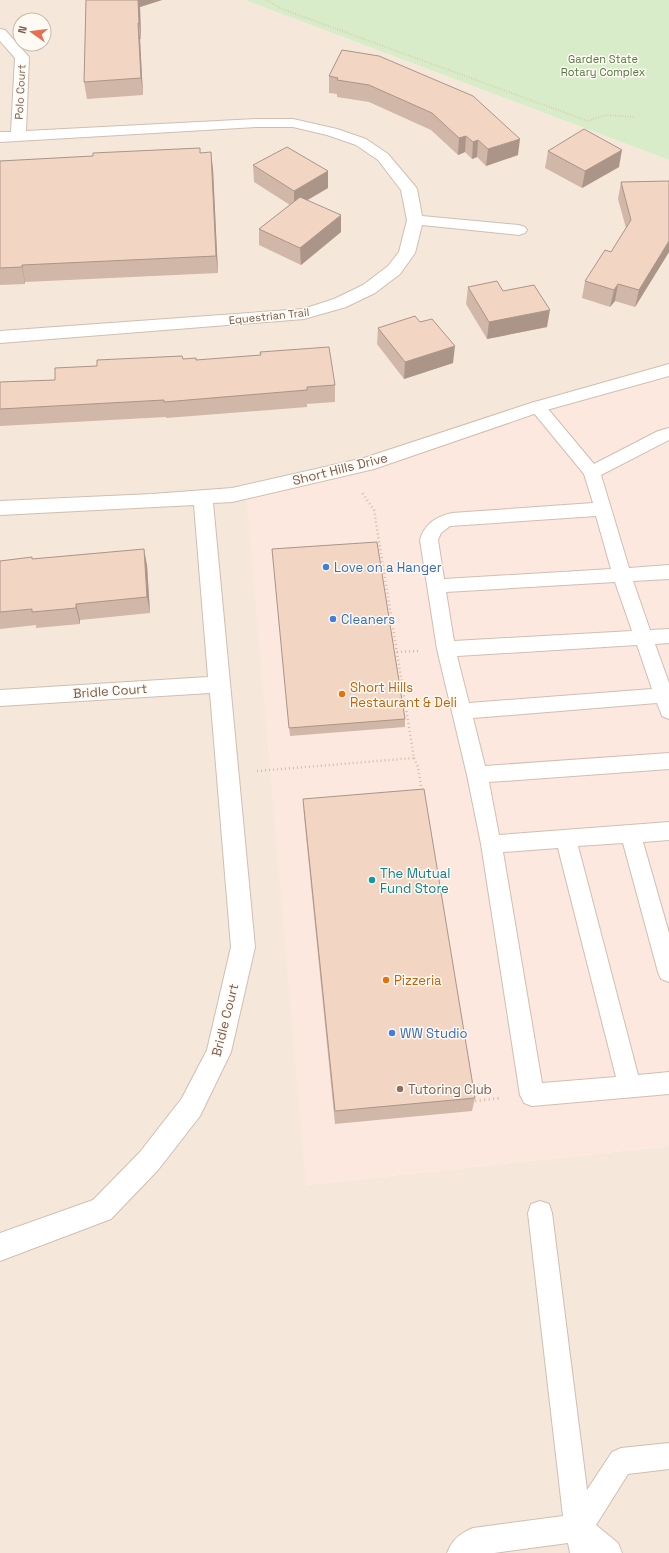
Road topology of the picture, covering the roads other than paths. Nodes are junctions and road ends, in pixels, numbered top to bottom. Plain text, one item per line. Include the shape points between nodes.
1 (0, 33) edge
2 (18, 136) junction
3 (0, 137) edge
4 (415, 220) junction
5 (518, 230) dead end
6 (0, 337) edge
7 (669, 370) edge
8 (537, 407) junction
9 (667, 434) edge
10 (592, 472) junction
11 (203, 497) junction
12 (0, 508) edge
13 (602, 509) junction
14 (669, 572) edge
15 (622, 574) junction
16 (436, 586) junction
17 (669, 636) edge
18 (643, 638) junction
19 (446, 649) junction
20 (220, 684) junction
21 (0, 698) edge
22 (667, 700) edge
23 (461, 711) junction
24 (669, 761) edge
25 (477, 775) junction
26 (669, 831) edge
27 (631, 834) junction
28 (566, 840) junction
29 (491, 844) junction
30 (669, 972) edge
31 (669, 1084) edge
32 (630, 1087) junction
33 (540, 1212) dead end
34 (0, 1248) edge
35 (669, 1456) edge
36 (581, 1541) edge
37 (461, 1553) edge
38 (608, 1553) edge

1 - 2 street, Polo Court via 22,58
2 - 3 street, Equestrian Trail
2 - 4 street, Equestrian Trail via 293,123 361,142 383,157 409,189
4 - 5 street
4 - 6 street, Equestrian Trail via 407,253 394,270 363,292 340,303 304,314
7 - 8 street, Short Hills Drive
8 - 10 lane
8 - 11 street, Short Hills Drive via 367,464 232,494
9 - 10 lane
10 - 13 lane
11 - 12 street, Short Hills Drive
11 - 20 street, Bridle Court
13 - 15 lane
13 - 16 lane via 452,519 443,522 436,526 429,540
14 - 15 lane
15 - 16 lane
15 - 18 lane
16 - 19 lane
17 - 18 lane
18 - 19 lane
18 - 22 lane
19 - 23 lane
20 - 21 street, Bridle Court
20 - 34 street, Bridle Court via 243,946 219,1052 191,1108 149,1161 102,1210
22 - 23 lane
23 - 25 lane
24 - 25 lane
25 - 29 lane
26 - 27 lane
27 - 28 lane
27 - 30 lane
28 - 29 lane
28 - 32 lane
29 - 32 lane via 532,1095
31 - 32 lane
33 - 36 lane
35 - 36 lane via 621,1461
36 - 37 lane via 473,1542
36 - 38 lane

